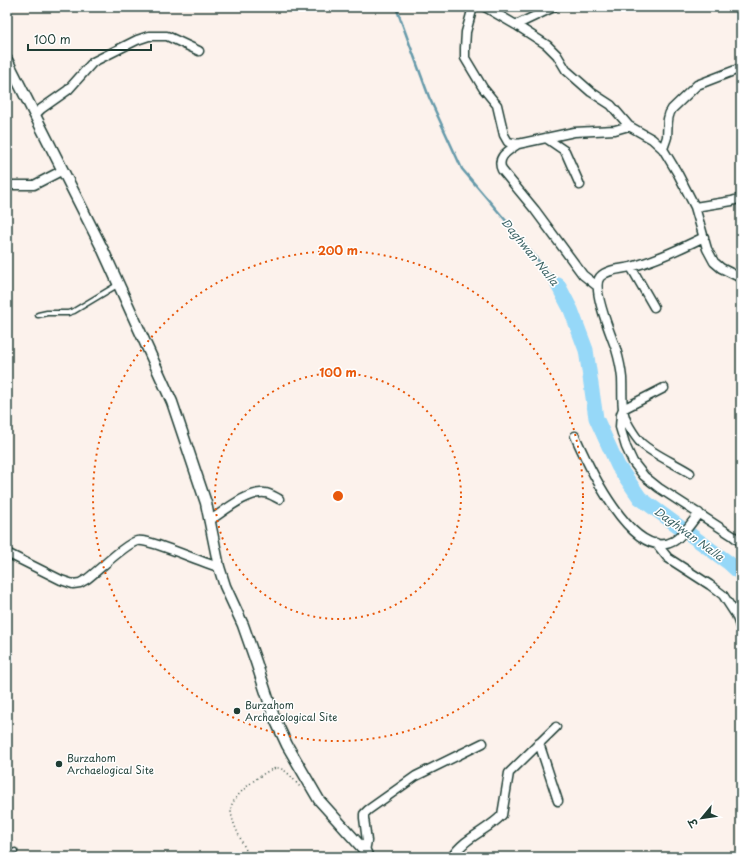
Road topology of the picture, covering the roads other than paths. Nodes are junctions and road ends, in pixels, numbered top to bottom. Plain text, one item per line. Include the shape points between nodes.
1 (473, 7) edge
2 (485, 7) edge
3 (554, 7) edge
4 (516, 25) junction
5 (199, 51) dead end
6 (7, 60) edge
7 (741, 68) edge
8 (35, 115) junction
9 (629, 126) junction
10 (546, 138) junction
11 (518, 144) junction
12 (663, 149) junction
13 (63, 170) junction
14 (580, 185) dead end
15 (7, 186) edge
16 (741, 198) edge
17 (695, 207) junction
18 (704, 238) junction
19 (631, 267) junction
20 (741, 278) edge
21 (119, 284) junction
22 (597, 286) junction
23 (654, 307) dead end
24 (38, 315) dead end
25 (664, 388) dead end
26 (623, 408) junction
27 (575, 436) dead end
28 (690, 473) dead end
29 (279, 499) dead end
30 (699, 514) junction
31 (210, 521) junction
32 (741, 542) edge
33 (656, 543) junction
34 (7, 553) edge
35 (219, 567) junction
36 (741, 629) edge
37 (556, 727) dead end
38 (483, 743) dead end
39 (539, 743) junction
40 (558, 801) dead end
41 (14, 851) dead end
42 (7, 854) edge
43 (366, 854) edge
44 (452, 857) edge

1 - 11 street via 466,32 466,58 498,108 506,139
2 - 4 street
3 - 4 street
4 - 9 street via 548,44 566,70 591,92 611,105
5 - 8 street via 167,36 149,36 137,40 93,62 68,90
6 - 8 street
7 - 12 street via 697,85 669,112 667,138
8 - 13 street
9 - 10 street via 610,131 574,132
9 - 12 street via 652,139
10 - 11 street
10 - 14 street via 565,151
11 - 22 street via 501,158 502,170 583,275
12 - 17 street
13 - 15 street via 34,185
13 - 21 street
16 - 17 street
17 - 18 street
18 - 19 street
18 - 20 street via 714,262
19 - 22 street via 601,275 597,280
19 - 23 street
21 - 24 lane via 74,311
21 - 31 street via 172,402
22 - 26 street via 619,360
25 - 26 street
26 - 28 street via 628,424 642,443
26 - 30 street via 620,414 620,427 633,462 644,476
27 - 33 street via 588,466 615,510 639,535
29 - 31 street via 264,492 254,494
30 - 32 street
30 - 33 street via 679,537 670,543
31 - 35 street
33 - 36 street via 668,558 723,594
34 - 35 street via 73,584 87,579 126,547 141,540
35 - 43 street via 245,632 274,717 287,745 319,800
37 - 39 street
38 - 43 street via 416,776 368,810 364,814
39 - 40 street
39 - 44 street via 509,773 502,815 471,838
41 - 42 lane

